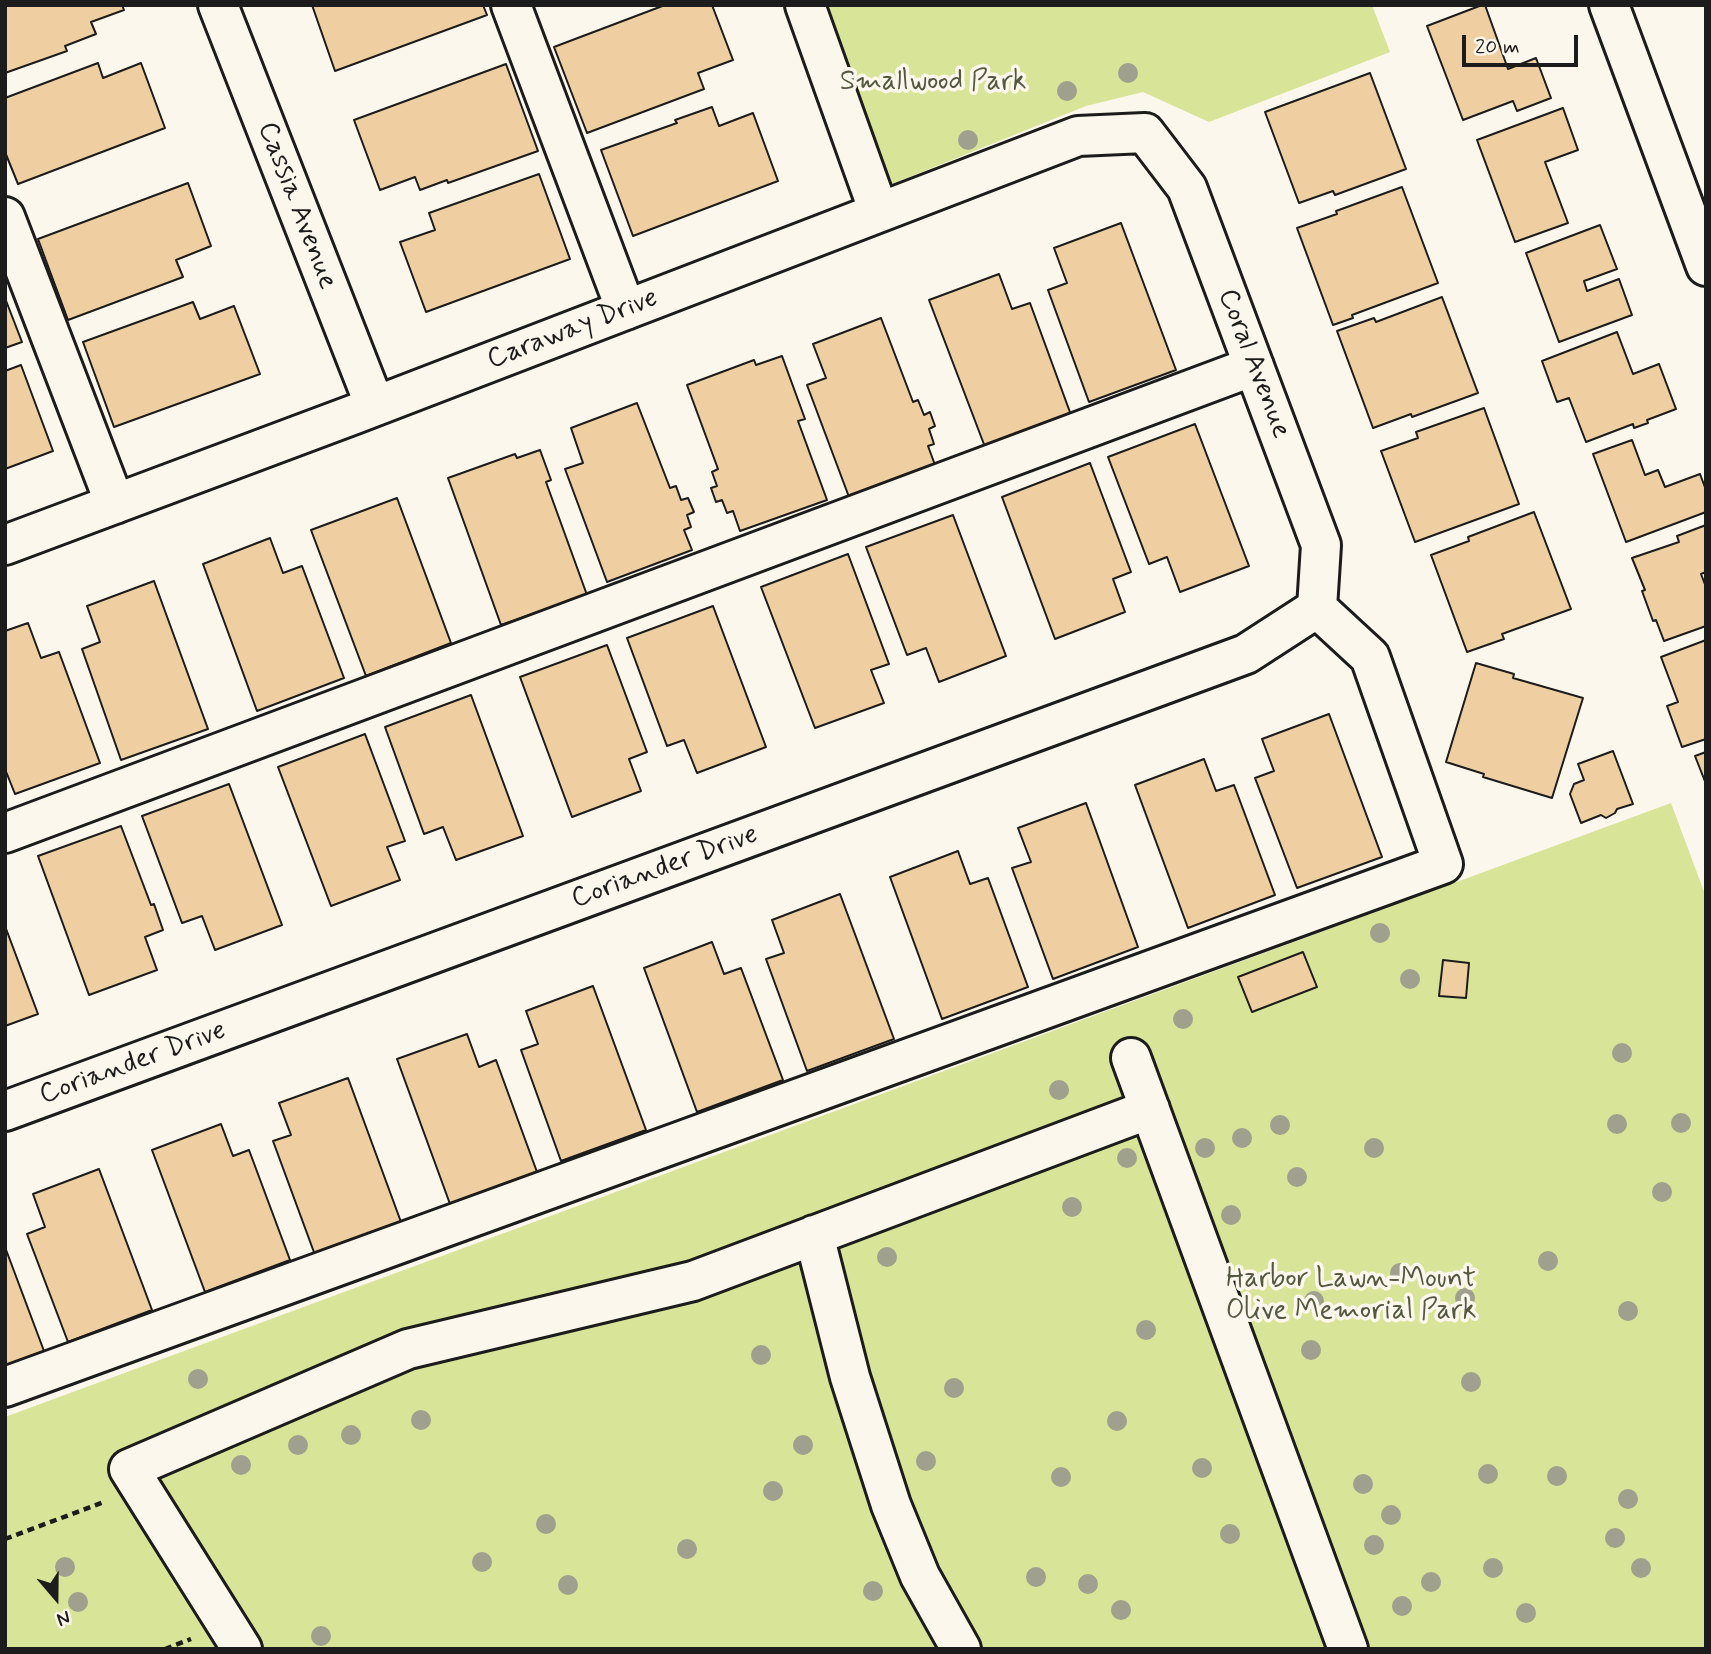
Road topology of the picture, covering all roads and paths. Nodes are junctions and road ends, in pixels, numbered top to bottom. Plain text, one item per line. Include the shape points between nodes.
1 (218, 5) edge
2 (511, 5) edge
3 (805, 5) edge
4 (1609, 5) edge
5 (1144, 133) joint
6 (879, 212) junction
7 (5, 217) edge
8 (1706, 266) edge
9 (626, 310) junction
10 (1254, 366) junction
11 (375, 406) junction
12 (115, 504) junction
13 (5, 545) edge
14 (1317, 608) junction
15 (5, 833) edge
16 (1131, 1058) dead end
17 (1150, 1109) junction
18 (5, 1111) edge
19 (814, 1235) junction
20 (5, 1387) edge
21 (141, 1489) junction
22 (5, 1539) edge
23 (242, 1649) edge
24 (961, 1649) edge
25 (1348, 1649) edge

1 - 11 street, Cassia Avenue
2 - 9 street
3 - 6 street
4 - 8 street
5 - 6 street, Caraway Drive via 1078,136
5 - 10 street, Coral Avenue via 1187,188
6 - 9 street, Caraway Drive
7 - 12 street
9 - 11 street, Caraway Drive
10 - 14 street, Coral Avenue via 1321,545
10 - 15 street
11 - 12 street, Caraway Drive
12 - 13 street, Caraway Drive
14 - 18 street, Coriander Drive via 1245,653
14 - 20 street via 1370,657 1443,864
16 - 17 street
17 - 19 street
17 - 25 street
19 - 21 street via 693,1281 408,1349 129,1469
19 - 24 street via 850,1377 891,1505 920,1576
21 - 22 path
21 - 23 street

